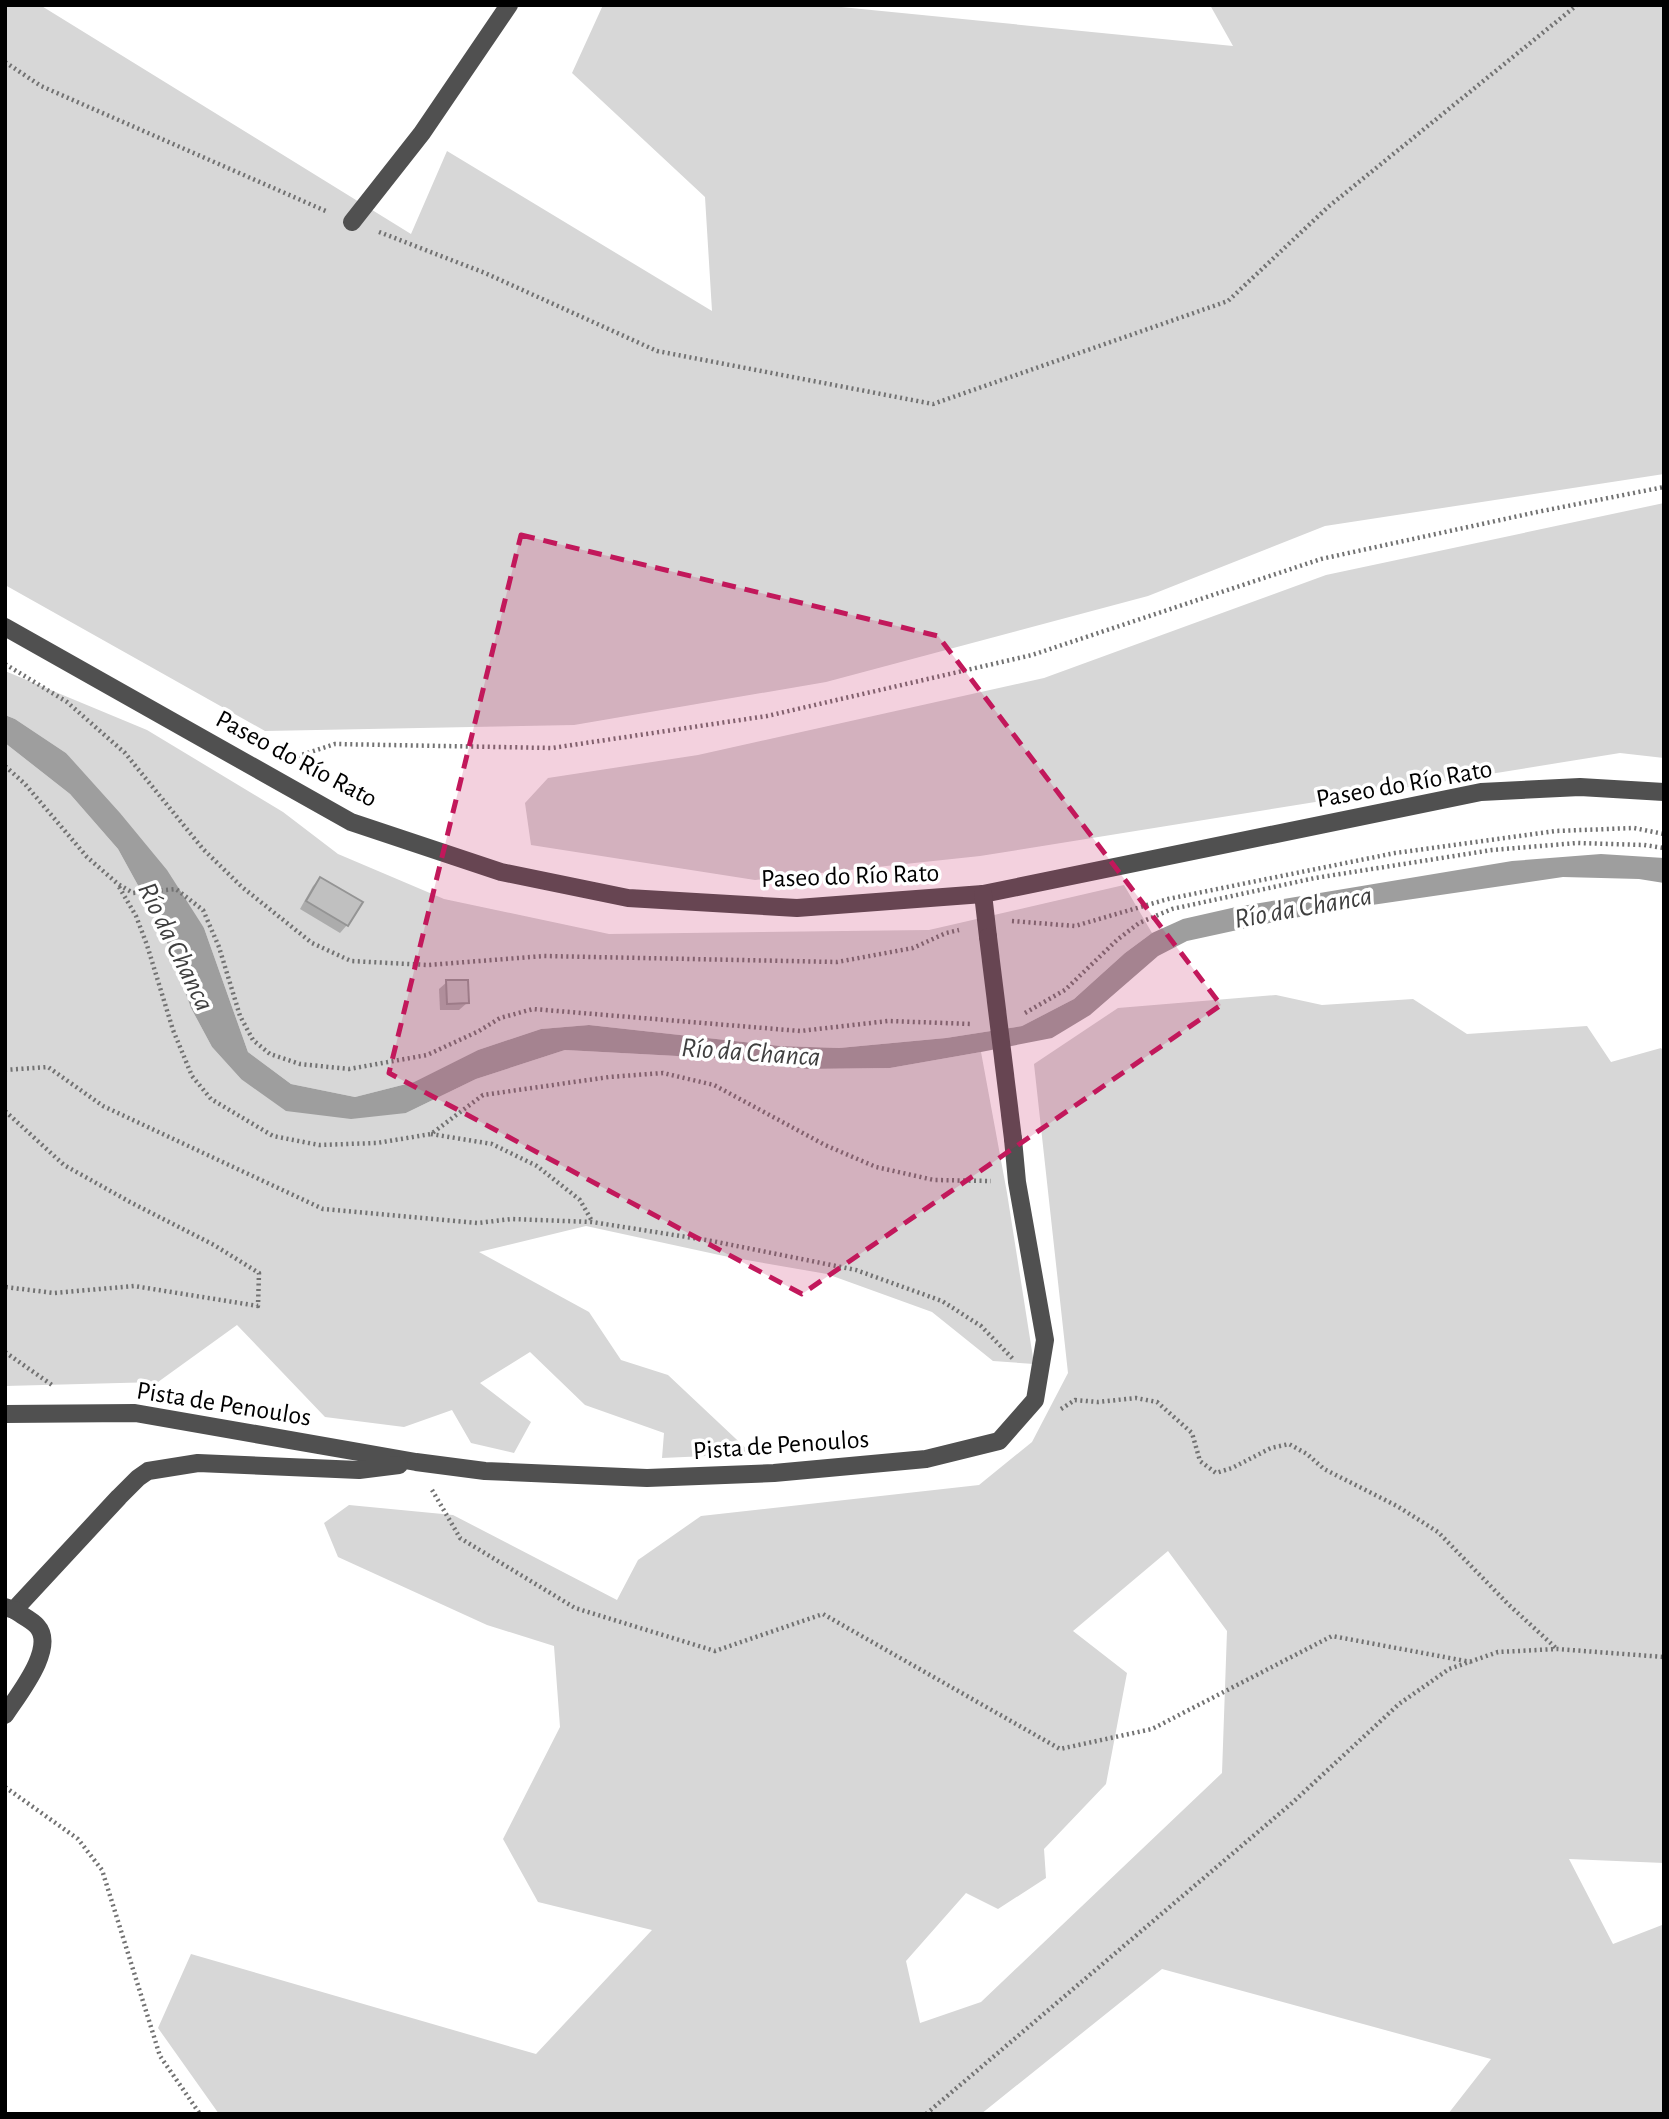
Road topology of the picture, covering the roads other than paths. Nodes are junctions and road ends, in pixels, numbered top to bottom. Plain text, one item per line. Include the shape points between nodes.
1 (509, 5) edge
2 (352, 222) road end
3 (5, 627) edge
4 (1664, 792) edge
5 (984, 894) junction
6 (5, 1414) edge
7 (416, 1462) junction
8 (10, 1608) edge
9 (5, 1715) edge

1 - 2 street via 422,133
3 - 5 street, Paseo do Río Rato via 351,822 500,872 628,898 797,908
4 - 5 street, Paseo do Río Rato via 1580,787 1481,792
5 - 7 street, Pista de Penoulos, bridge via 1017,1182 1045,1340 1035,1400 999,1441 926,1459 774,1473 647,1478 485,1471
6 - 7 street, Pista de Penoulos via 135,1413
7 - 8 street via 359,1470 198,1463 148,1471
8 - 9 street via 38,1627 44,1640 38,1662

